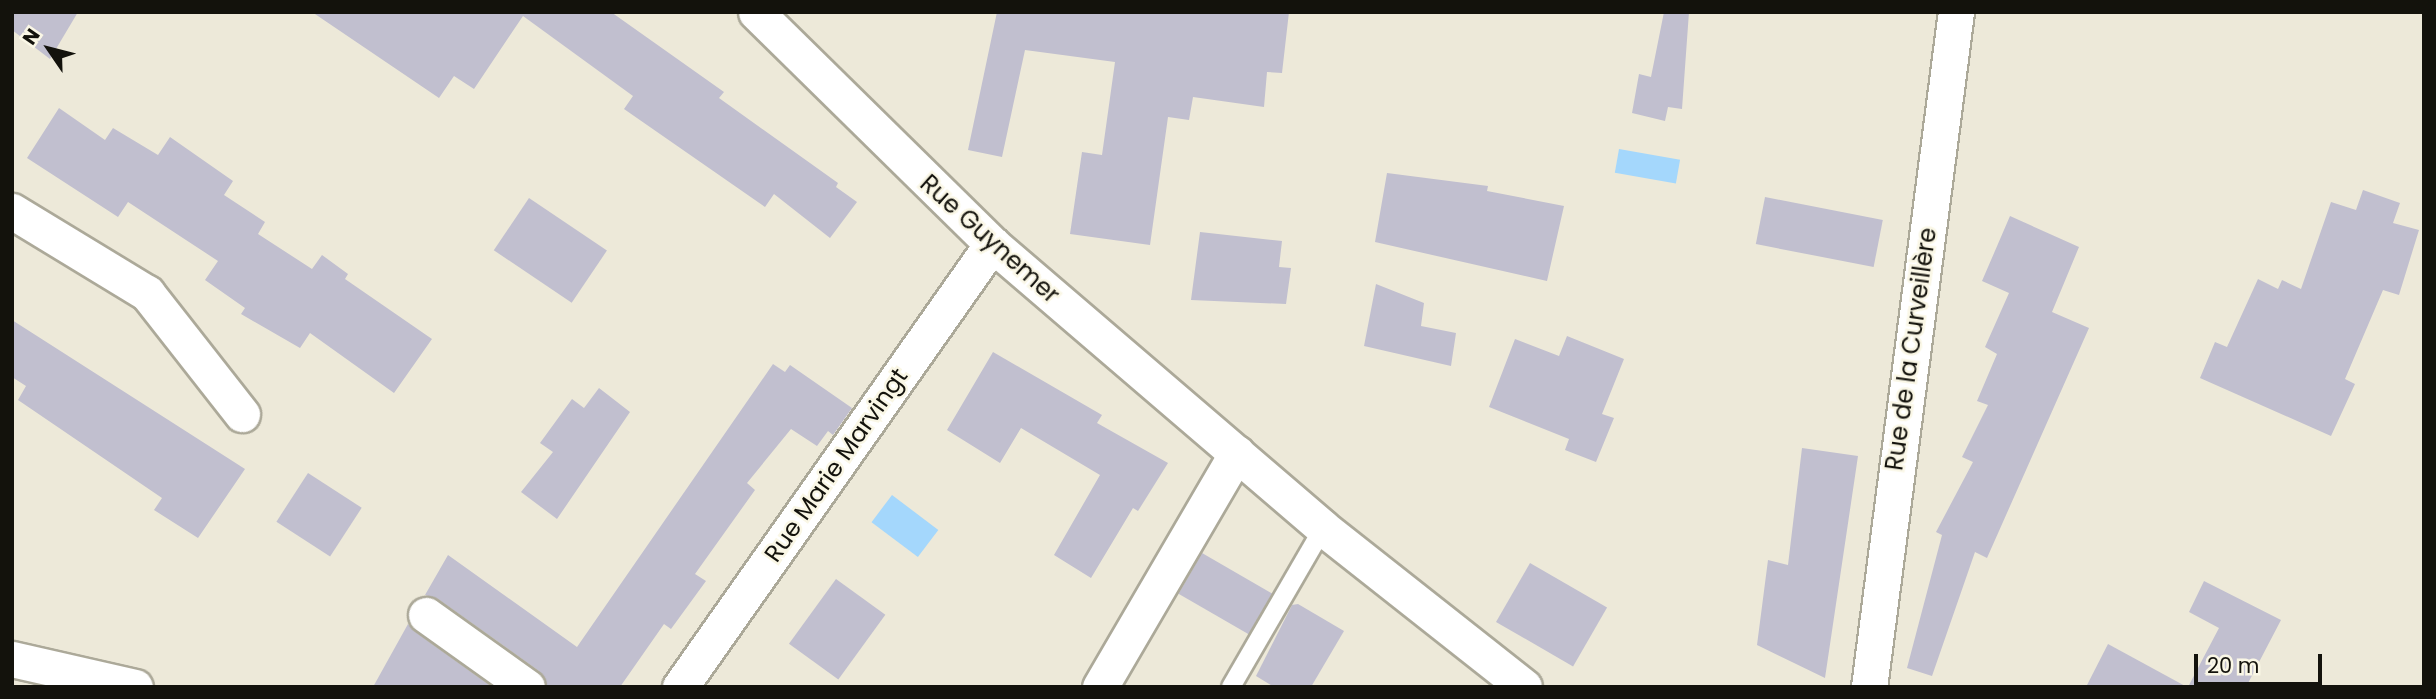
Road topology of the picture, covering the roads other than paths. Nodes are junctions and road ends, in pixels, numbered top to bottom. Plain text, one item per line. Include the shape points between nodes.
1 (756, 12) edge
2 (1956, 12) edge
3 (12, 211) edge
4 (992, 244) junction
5 (242, 414) dead end
6 (1237, 453) junction
7 (1324, 528) junction
8 (426, 615) dead end
9 (12, 659) edge
10 (135, 687) edge
11 (527, 687) edge
12 (680, 687) edge
13 (1100, 687) edge
14 (1231, 687) edge
15 (1524, 687) edge
16 (1869, 687) edge

1 - 4 street, Rue Guynemer
2 - 16 street, Rue de la Curveillère
3 - 5 street via 147,293
4 - 6 street, Rue Guynemer
4 - 12 street, Rue Marie Marvingt
6 - 7 street, Rue Guynemer
6 - 13 street
7 - 14 lane
7 - 15 street, Rue Guynemer
8 - 11 street
9 - 10 street

